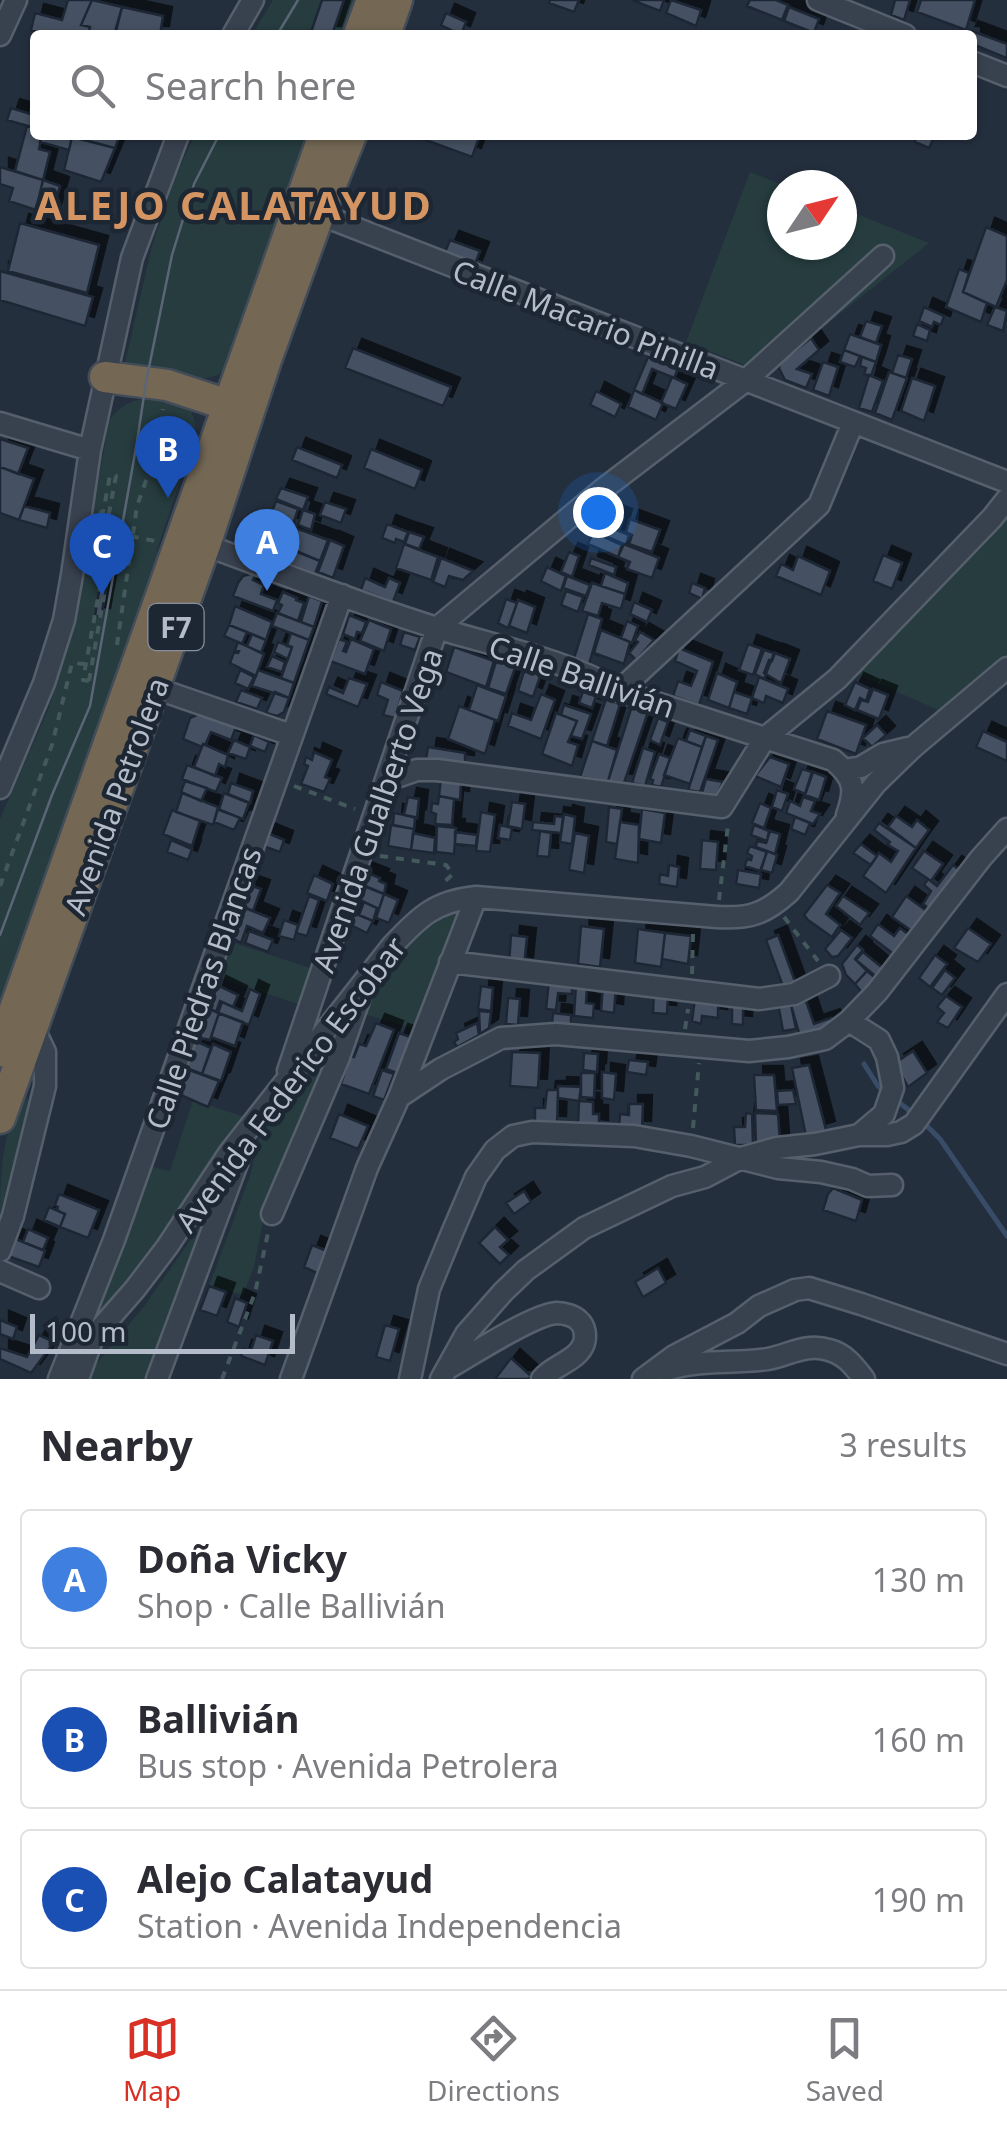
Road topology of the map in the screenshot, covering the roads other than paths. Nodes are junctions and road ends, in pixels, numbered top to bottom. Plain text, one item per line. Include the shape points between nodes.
1 (253, 0) edge
2 (372, 0) edge
3 (397, 0) edge
4 (818, 0) edge
5 (9, 3) edge
6 (236, 30) edge
7 (361, 30) edge
8 (387, 30) edge
9 (893, 30) edge
10 (0, 34) edge
11 (977, 64) edge
12 (1007, 76) edge
13 (176, 140) edge
14 (322, 140) edge
15 (349, 140) edge
16 (320, 214) junction
17 (883, 256) dead end
18 (105, 377) junction
19 (745, 381) junction
20 (228, 405) junction
21 (0, 423) edge
22 (853, 423) junction
23 (90, 450) junction
24 (1007, 482) edge
25 (1007, 498) edge
26 (205, 544) junction
27 (342, 595) junction
28 (437, 628) junction
29 (1007, 668) edge
30 (154, 688) junction
31 (619, 691) junction
32 (291, 735) junction
33 (766, 738) junction
34 (912, 748) junction
35 (845, 770) junction
36 (388, 780) junction
37 (0, 788) edge
38 (843, 827) junction
39 (1007, 829) edge
40 (469, 898) junction
41 (450, 962) junction
42 (829, 976) dead end
43 (364, 984) junction
44 (1007, 994) edge
45 (849, 1021) junction
46 (33, 1028) junction
47 (0, 1051) edge
48 (282, 1087) junction
49 (399, 1096) junction
50 (0, 1118) edge
51 (254, 1124) junction
52 (859, 1135) junction
53 (698, 1148) junction
54 (742, 1158) junction
55 (705, 1177) junction
56 (892, 1186) dead end
57 (272, 1214) road end
58 (0, 1251) edge
59 (0, 1271) edge
60 (39, 1288) dead end
61 (1007, 1354) edge
62 (446, 1373) edge
63 (60, 1379) edge
64 (74, 1379) edge
65 (157, 1379) edge
66 (291, 1379) edge
67 (410, 1379) edge
68 (542, 1379) edge
69 (645, 1379) edge
70 (864, 1379) edge

1 - 6 street
2 - 7 highway
3 - 8 highway
4 - 9 street
5 - 10 street
11 - 12 street
13 - 18 street via 132,258
14 - 20 highway, Avenida Petrolera / F7
15 - 16 highway, Avenida Petrolera / F7
16 - 19 street, Calle Macario Pinilla
16 - 26 highway, Avenida Petrolera / F7
17 - 19 street, Avenida Gualberto Vega
18 - 20 highway via 167,385
18 - 23 street
19 - 22 street, Calle Macario Pinilla
19 - 28 street, Avenida Gualberto Vega
20 - 47 highway, Avenida Petrolera / F7
21 - 23 street
22 - 24 street, Calle Macario Pinilla
22 - 31 street via 818,506
23 - 37 street via 64,620
25 - 33 street via 837,678
26 - 27 street, Calle Ballivián
26 - 30 highway, Avenida Petrolera / F7
27 - 28 street, Calle Ballivián
27 - 32 street, Calle Piedras Blancas
28 - 31 street, Calle Ballivián via 524,652
28 - 36 street, Avenida Gualberto Vega
29 - 34 street
30 - 32 street
30 - 46 highway, Avenida Petrolera / F7
31 - 33 street, Calle Ballivián
32 - 63 street, Calle Piedras Blancas
33 - 35 street, Calle Ballivián
33 - 36 street via 722,807 437,770
34 - 35 street
34 - 38 street
35 - 38 street via 854,796
36 - 48 street, Avenida Gualberto Vega
38 - 40 street via 775,905 741,919
39 - 45 street
40 - 41 street
40 - 43 street, Avenida Federico Escobar via 447,901 420,917
41 - 42 street via 759,999 794,994
41 - 49 street
43 - 48 street, Avenida Federico Escobar
43 - 57 street
44 - 52 street via 914,1124 888,1135
45 - 49 street via 825,1040 749,1051 556,1034 501,1038
45 - 52 street via 880,1040 893,1088 884,1114
46 - 50 highway, Avenida Petrolera / F7
46 - 58 street via 45,1052 44,1086
48 - 51 street, Avenida Federico Escobar
49 - 66 street
51 - 64 street, Avenida Federico Escobar via 93,1337
51 - 65 street
52 - 54 street
53 - 54 street
53 - 55 street via 711,1158
53 - 67 street via 634,1136 532,1132 495,1150 476,1177 429,1288
54 - 55 street
54 - 56 street
55 - 62 street via 584,1228 526,1270 479,1317
59 - 60 street
61 - 69 street via 809,1288 758,1306
62 - 68 street via 546,1316 560,1312 578,1319 583,1345
69 - 70 street via 683,1364 773,1358 816,1347 850,1361

